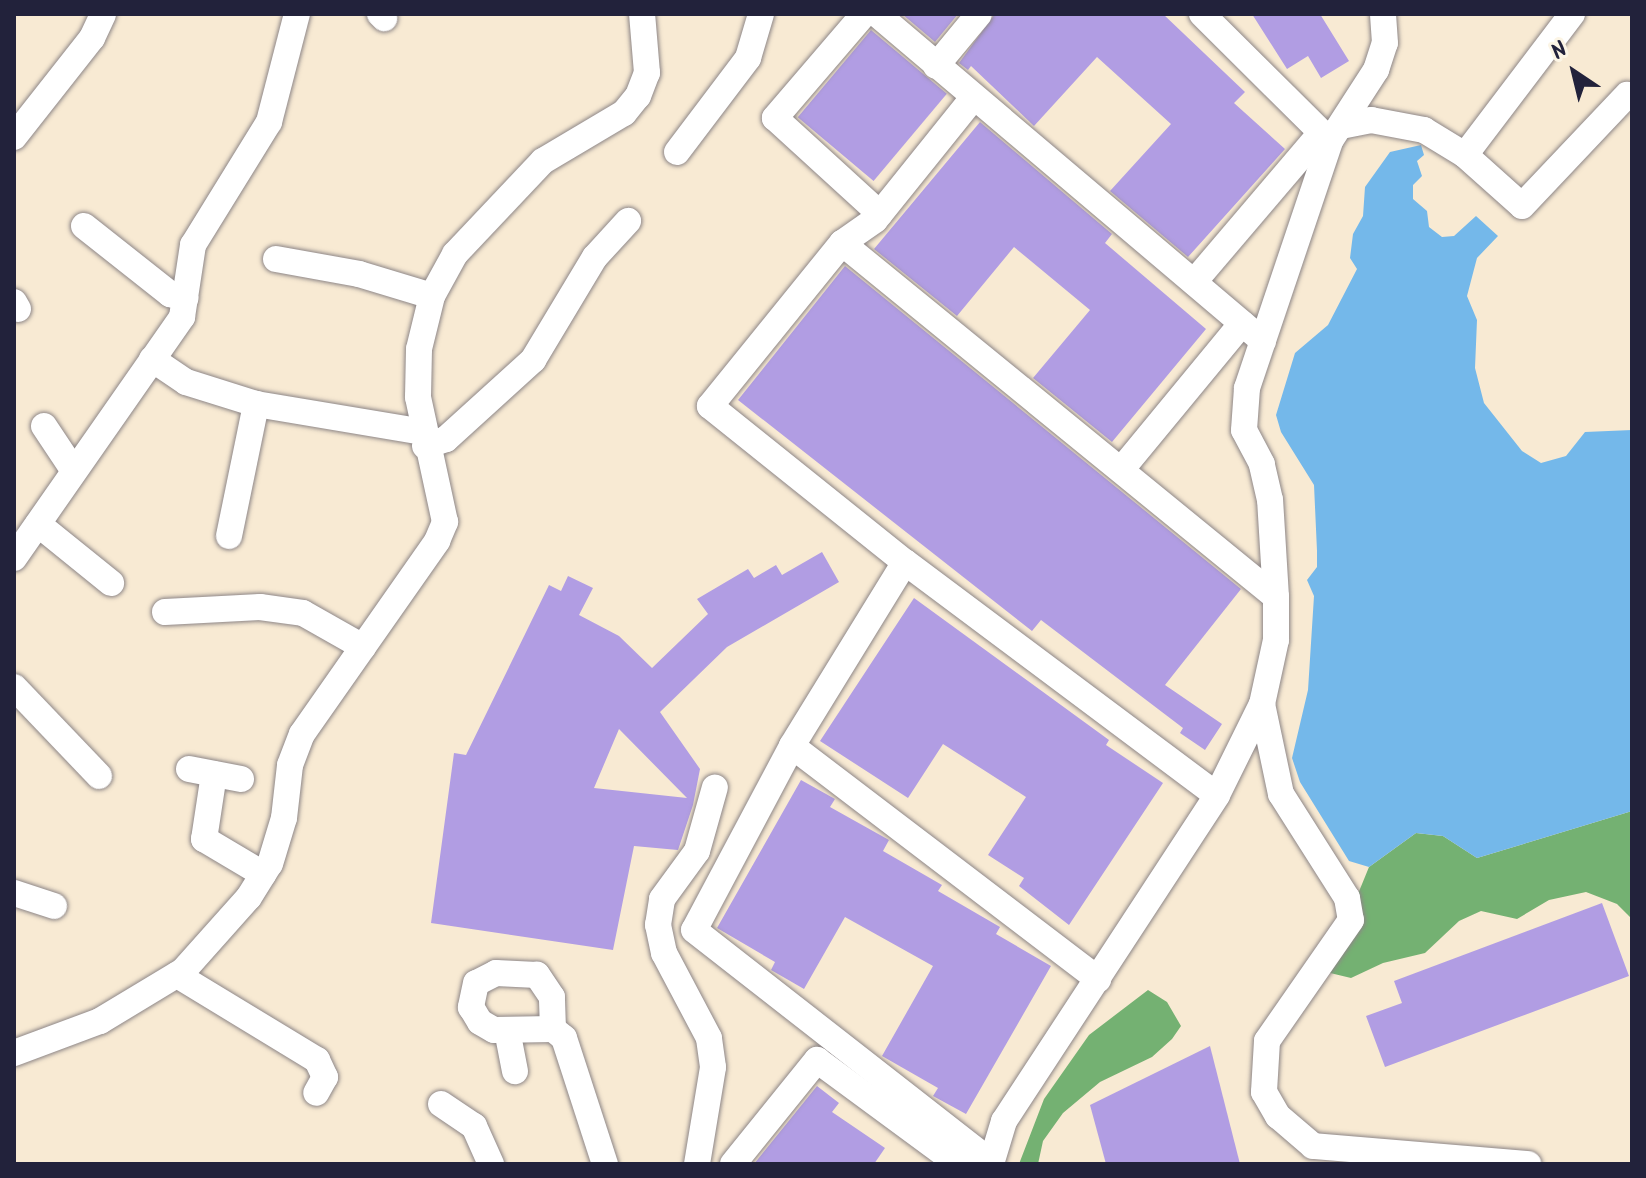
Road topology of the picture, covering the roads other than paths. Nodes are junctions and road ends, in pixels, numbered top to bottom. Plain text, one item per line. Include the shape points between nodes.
1 (103, 14) edge
2 (297, 14) edge
3 (642, 14) edge
4 (761, 14) edge
5 (864, 14) edge
6 (877, 14) edge
7 (979, 14) edge
8 (1202, 14) edge
9 (1383, 14) edge
10 (1572, 14) edge
11 (936, 66) junction
12 (1627, 95) dead end
13 (973, 98) junction
14 (1331, 133) junction
15 (14, 137) edge
16 (677, 152) dead end
17 (1465, 155) junction
18 (880, 214) junction
19 (628, 221) dead end
20 (84, 226) dead end
21 (842, 243) junction
22 (276, 259) dead end
23 (1194, 282) junction
24 (432, 296) junction
25 (185, 298) junction
26 (1242, 323) junction
27 (1263, 341) junction
28 (152, 359) junction
29 (256, 404) junction
30 (44, 426) dead end
31 (424, 439) junction
32 (1121, 470) junction
33 (74, 471) junction
34 (38, 524) junction
35 (229, 536) dead end
36 (14, 558) edge
37 (905, 562) junction
38 (111, 583) dead end
39 (1276, 597) junction
40 (165, 612) dead end
41 (363, 647) junction
42 (14, 687) edge
43 (1262, 704) junction
44 (792, 746) junction
45 (99, 776) dead end
46 (241, 779) dead end
47 (715, 787) dead end
48 (1217, 795) junction
49 (263, 874) junction
50 (14, 893) edge
51 (54, 906) dead end
52 (177, 975) junction
53 (1098, 979) junction
54 (553, 1029) junction
55 (507, 1030) junction
56 (14, 1053) edge
57 (515, 1071) dead end
58 (316, 1093) dead end
59 (441, 1104) dead end
60 (991, 1163) edge
61 (491, 1164) edge
62 (605, 1164) edge
63 (697, 1164) edge
64 (733, 1164) edge
65 (958, 1164) edge
66 (1528, 1164) edge

1 - 15 street via 92,38
2 - 25 street via 269,122 193,245
3 - 24 street via 647,73 638,96 624,113 543,161 455,254
4 - 16 street via 748,58
5 - 18 street via 775,118
6 - 11 street
7 - 11 street
8 - 14 street
9 - 14 street via 1385,43 1376,70
10 - 17 street
11 - 13 street
12 - 17 street via 1522,206
13 - 18 street
13 - 23 street
14 - 17 street via 1359,119 1396,122 1424,130
14 - 23 street
14 - 27 street
18 - 21 street
19 - 31 street via 595,257 533,360 446,439
20 - 25 street via 170,294
21 - 32 street
21 - 37 street via 710,406
22 - 24 street via 359,274
23 - 26 street
24 - 31 street via 419,349
25 - 28 street via 182,317
26 - 27 street
26 - 32 street
27 - 39 street via 1247,388 1244,430 1262,464 1270,500
28 - 29 street via 186,382
28 - 33 street
29 - 31 street
29 - 35 street
30 - 33 street
31 - 41 street via 444,499 445,522
32 - 39 street
33 - 34 street
34 - 36 street
34 - 38 street
37 - 44 street
37 - 48 street
39 - 43 street via 1276,640
40 - 41 street via 260,607 303,613
41 - 49 street via 302,734 290,765 284,818
42 - 45 street
43 - 48 street
43 - 66 street via 1281,794 1347,898 1351,920 1267,1041 1264,1092 1278,1116 1313,1146
44 - 53 street
44 - 60 street via 694,930
46 - 49 street via 201,771 204,839
47 - 63 street via 697,851 662,899 658,925 664,953 709,1038 713,1067
48 - 53 street
49 - 52 street via 216,937
50 - 51 street
52 - 56 street via 100,1021
52 - 58 street via 317,1060 325,1077
53 - 60 street via 1004,1121
54 - 55 street
54 - 55 street via 552,997 537,975 485,976 476,983 471,1007 480,1022
54 - 62 street via 571,1050
55 - 57 street
59 - 61 street via 474,1126
64 - 65 street via 817,1060

